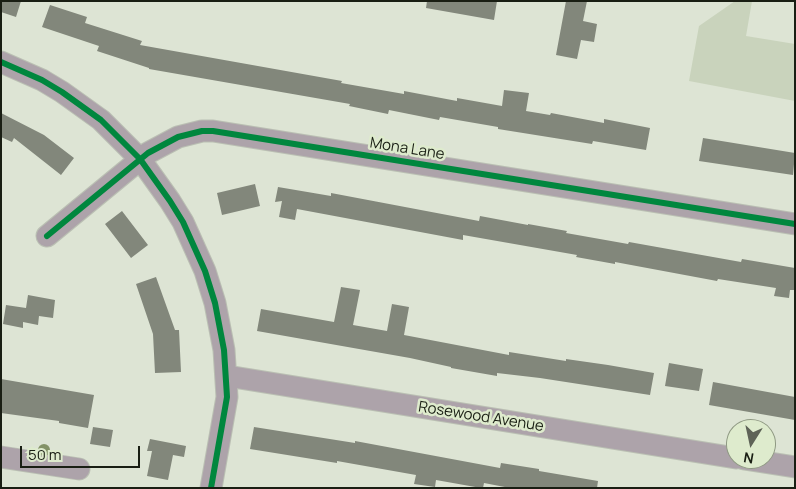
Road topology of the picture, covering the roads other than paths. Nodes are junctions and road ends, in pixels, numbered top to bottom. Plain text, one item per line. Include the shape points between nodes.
1 (1, 62) edge
2 (140, 160) junction
3 (795, 224) edge
4 (47, 236) dead end
5 (227, 376) junction
6 (726, 456) edge
7 (1, 457) edge
8 (776, 464) edge
9 (795, 467) edge
10 (79, 469) dead end
11 (211, 488) edge

1 - 2 street via 42,80 82,106 119,136
2 - 3 street, Mona Lane via 178,137 213,131
2 - 4 street, Mona Lane
2 - 5 street via 170,201 190,236 220,326
5 - 6 street, Rosewood Avenue
5 - 11 street via 227,397
7 - 10 street
8 - 9 street

